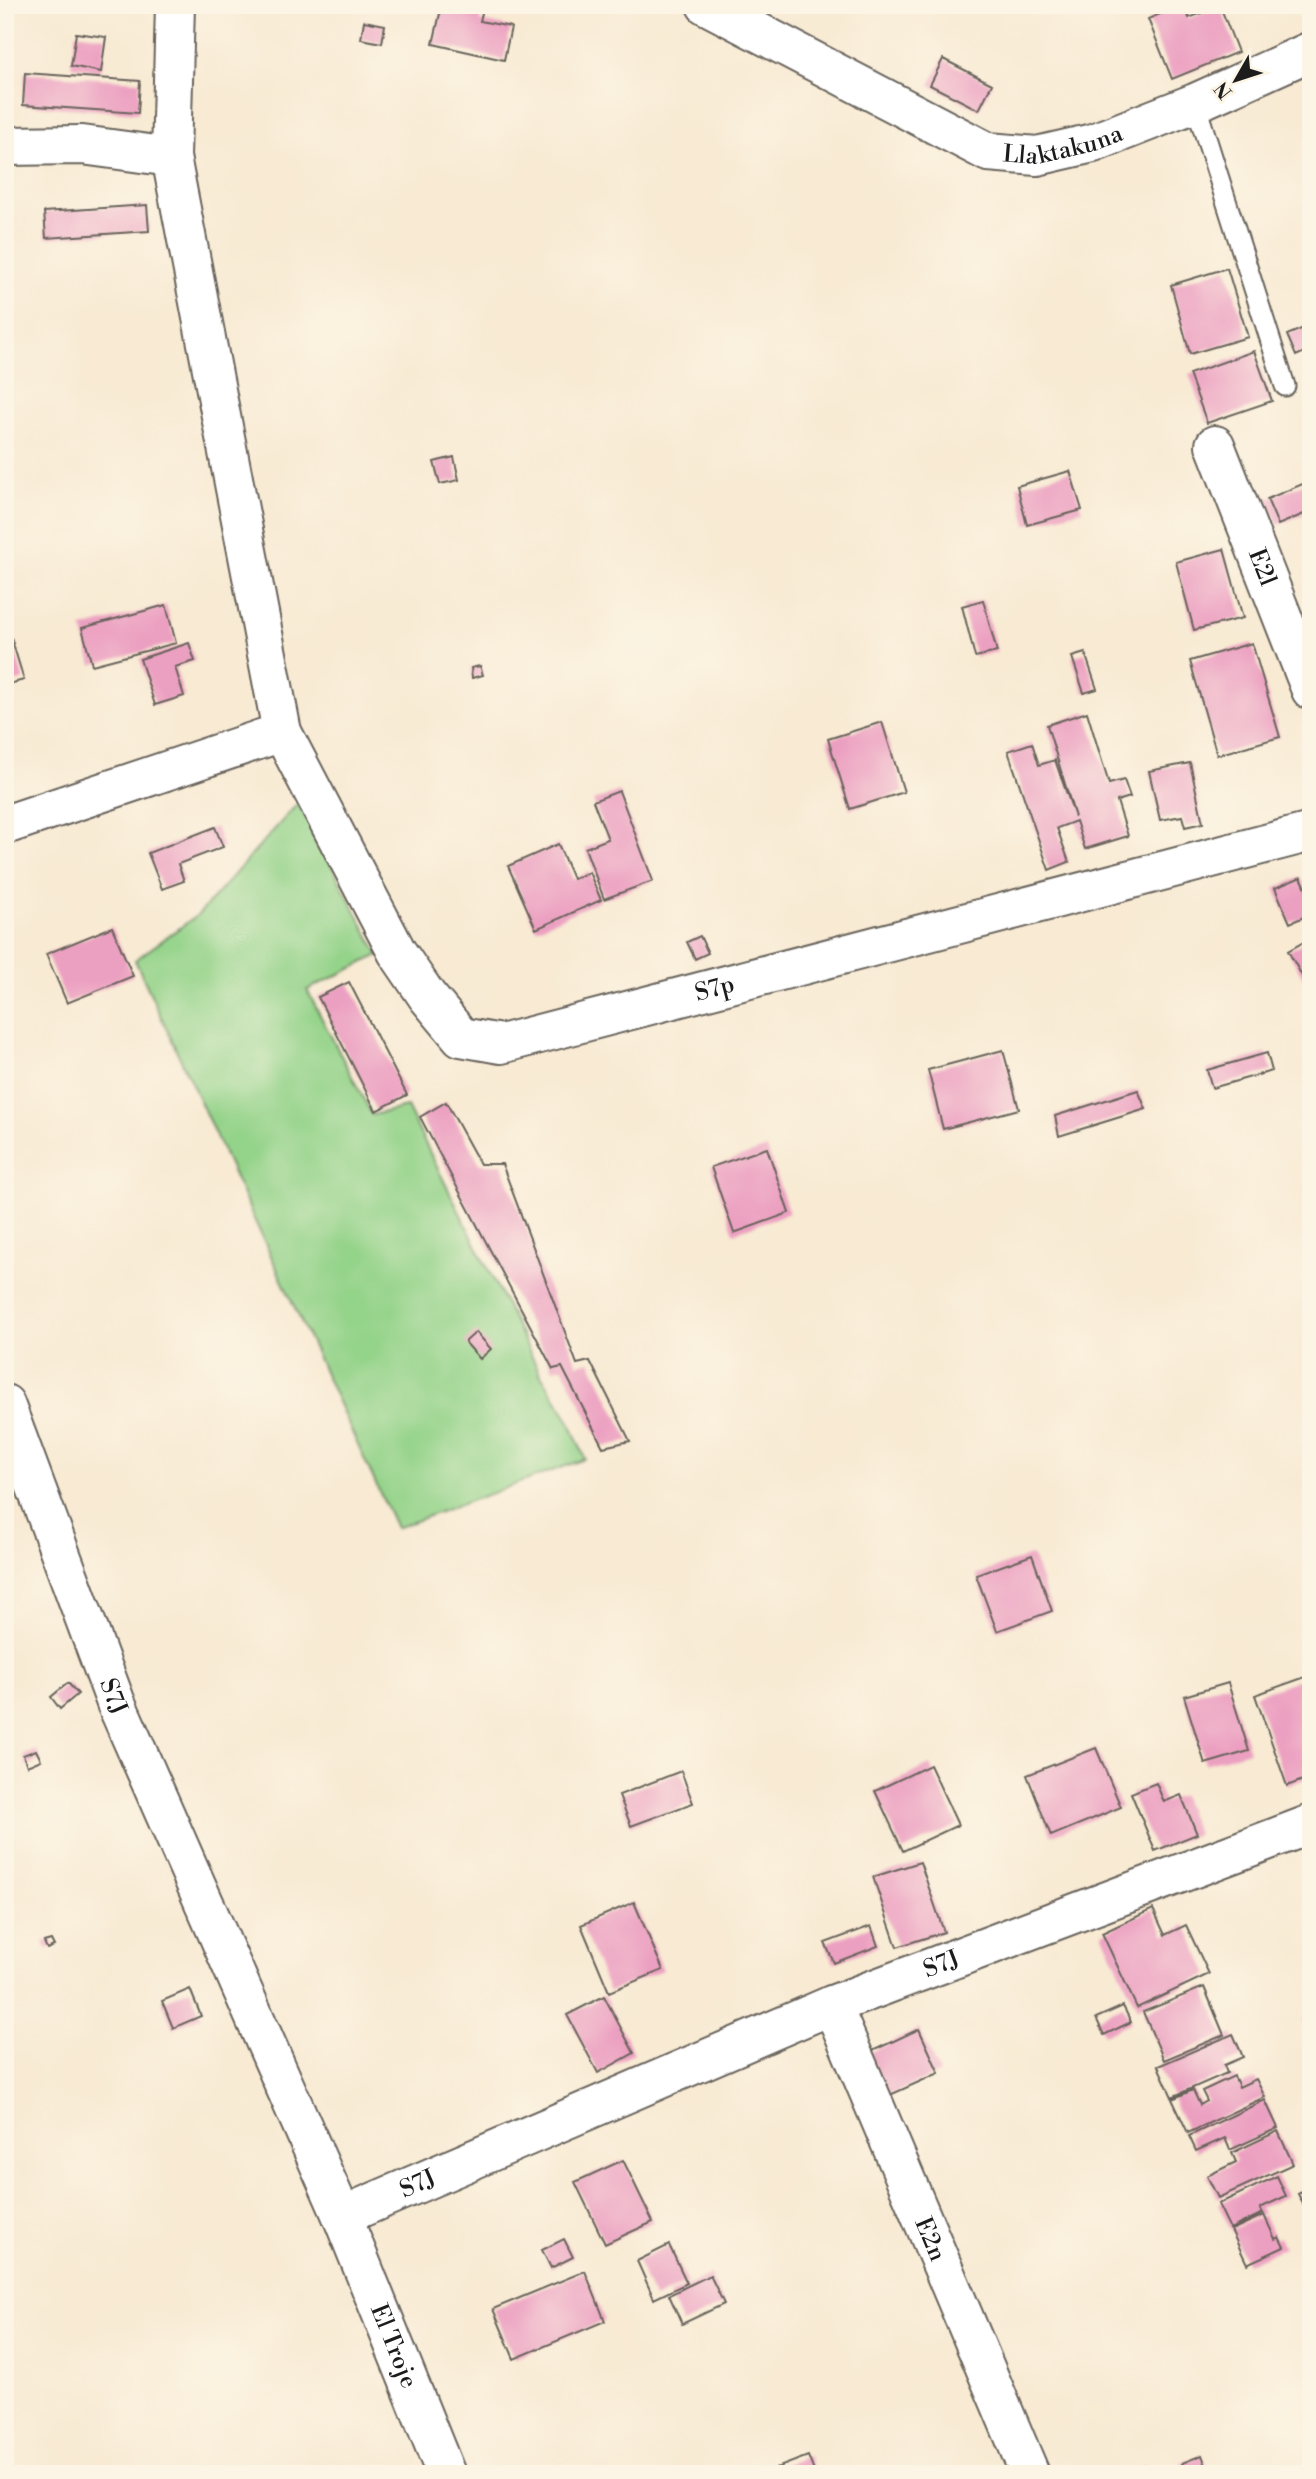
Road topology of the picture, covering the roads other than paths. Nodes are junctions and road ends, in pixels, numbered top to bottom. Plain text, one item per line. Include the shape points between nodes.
1 (175, 5) edge
2 (706, 5) edge
3 (1311, 51) edge
4 (1195, 103) junction
5 (5, 146) edge
6 (171, 156) junction
7 (1285, 386) dead end
8 (1215, 445) dead end
9 (1311, 690) edge
10 (282, 732) junction
11 (5, 825) edge
12 (1311, 832) edge
13 (5, 1404) edge
14 (1311, 1824) edge
15 (832, 2005) junction
16 (342, 2217) junction
17 (446, 2474) edge
18 (1030, 2474) edge

1 - 6 street, S7p
2 - 4 street, Llaktakuna via 988,152 1037,156 1093,143
3 - 4 street, Llaktakuna
4 - 7 lane
5 - 6 street via 82,145
6 - 10 street, S7p
8 - 9 street, E2l
10 - 11 street
10 - 12 street, S7p via 397,951 427,996 461,1037 501,1044
13 - 16 street, S7J via 116,1703
14 - 15 street, S7J
15 - 16 street, S7J
15 - 18 street, E2n
16 - 17 street, El Troje

